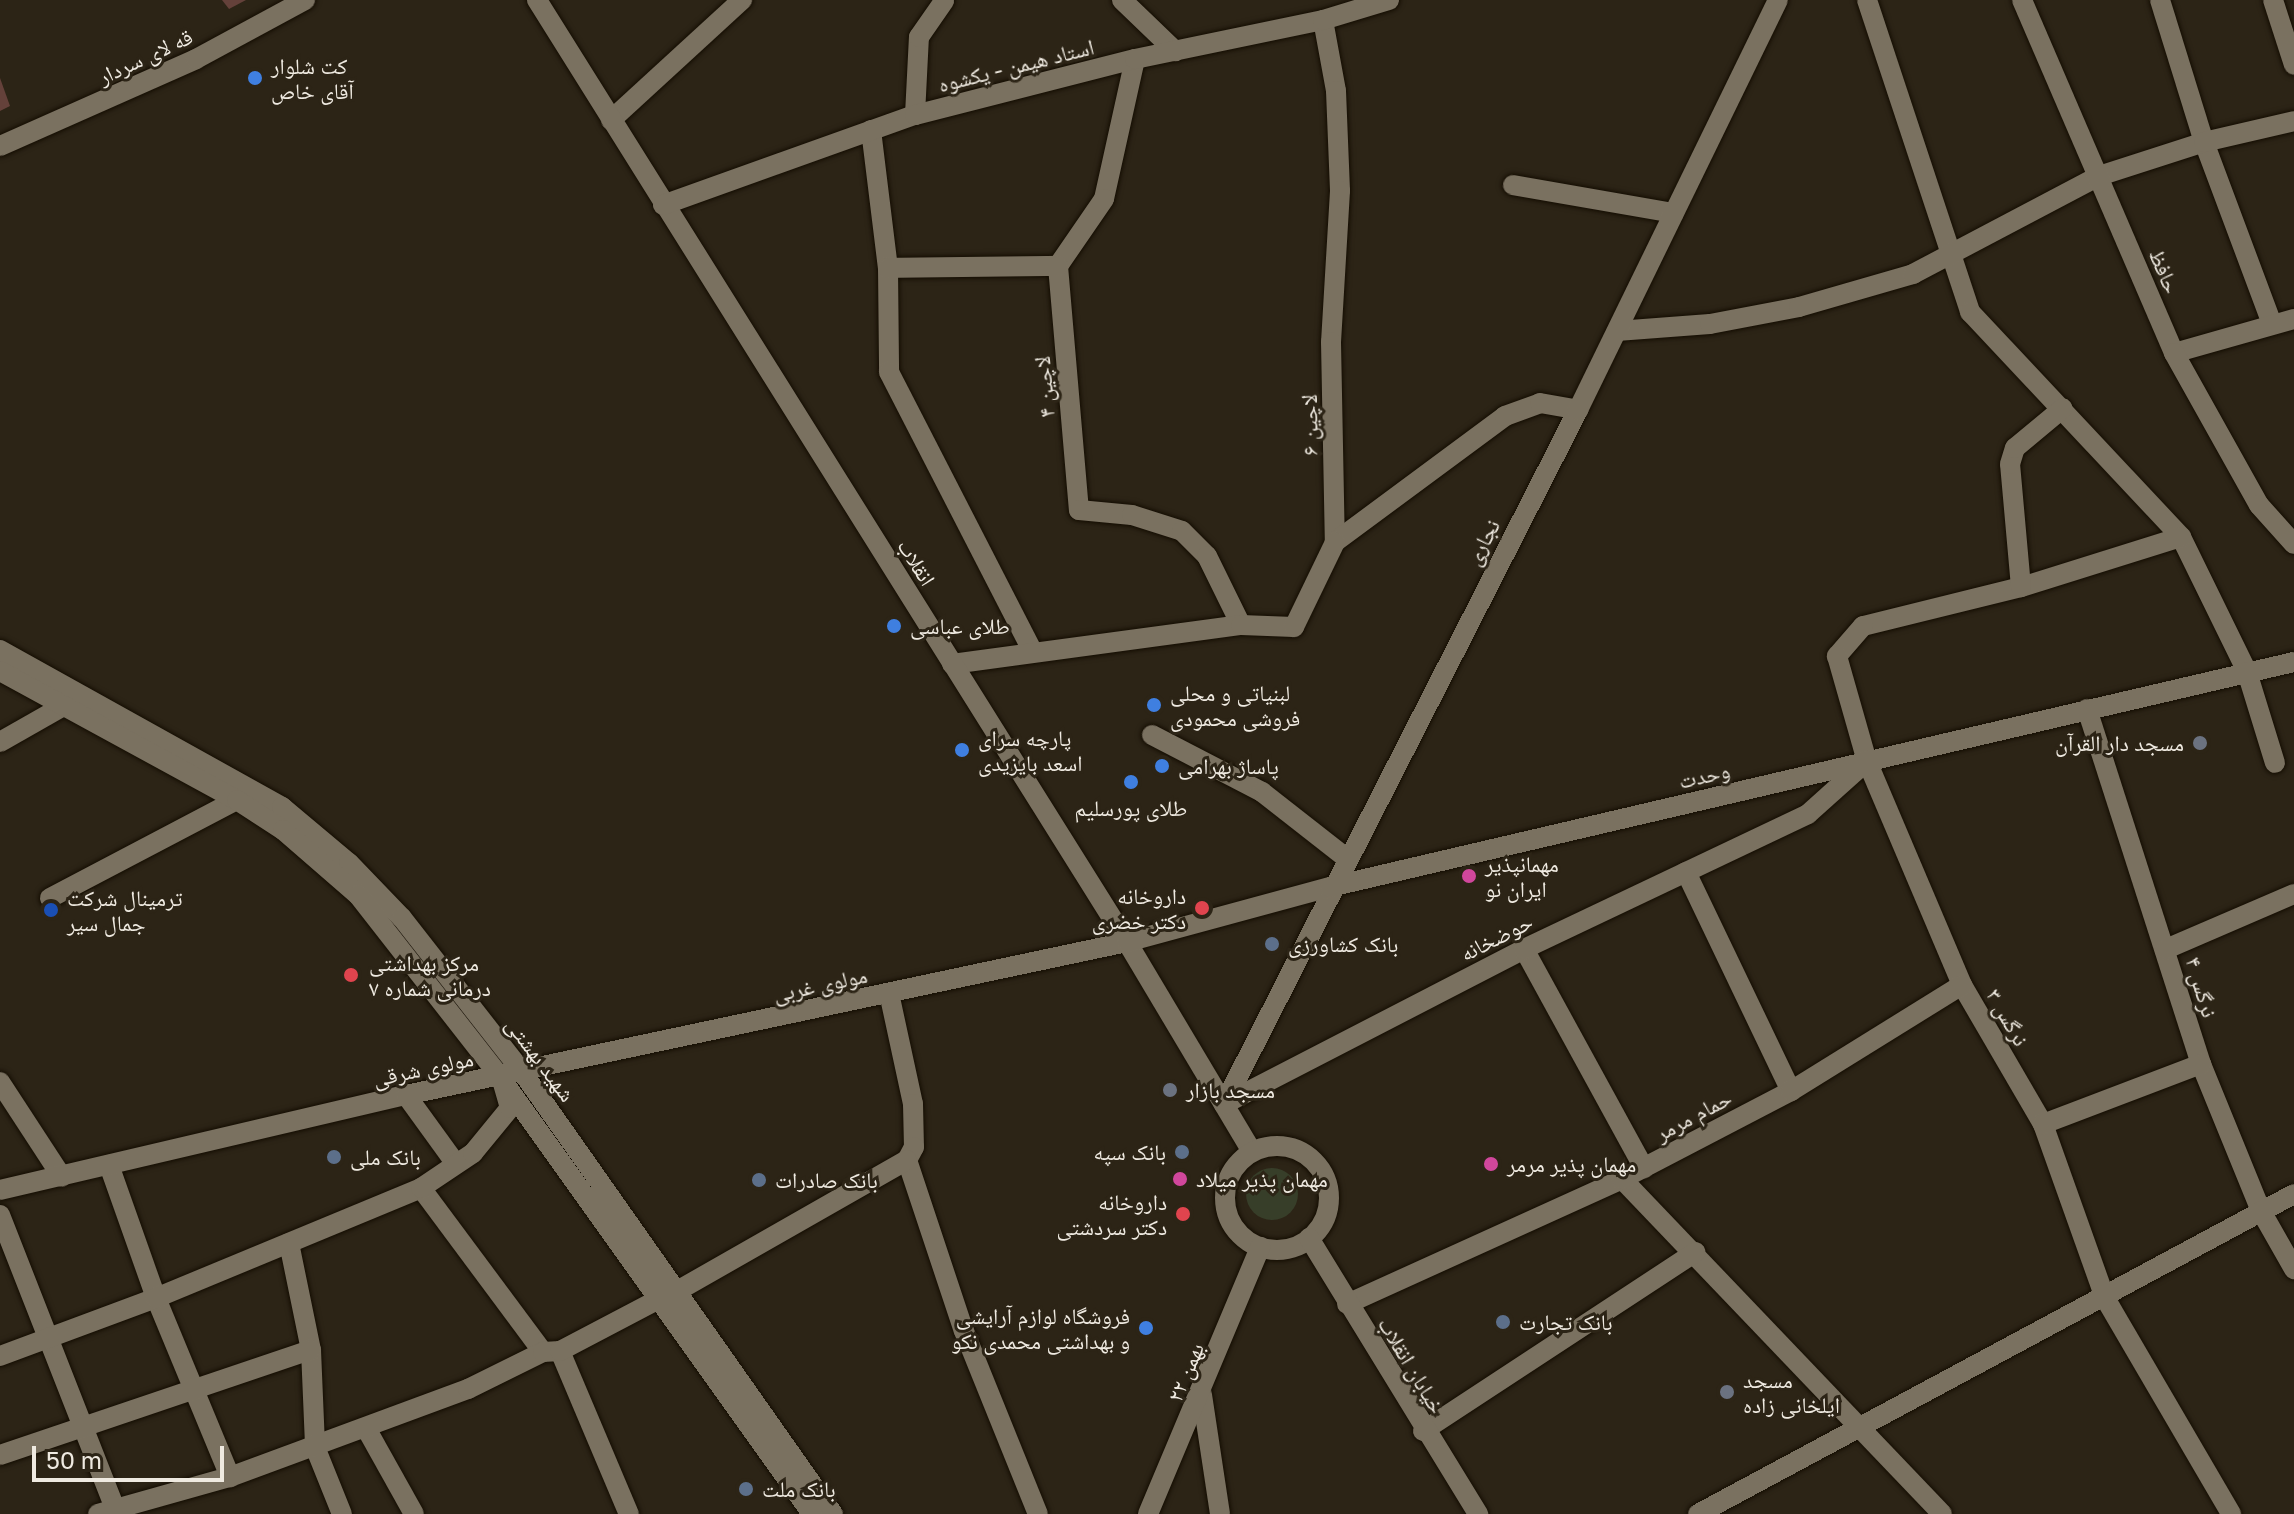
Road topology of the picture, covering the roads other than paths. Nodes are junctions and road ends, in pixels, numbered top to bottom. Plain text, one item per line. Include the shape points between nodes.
1 (305, 0) edge
2 (537, 0) edge
3 (742, 0) edge
4 (944, 0) edge
5 (1122, 0) edge
6 (1389, 0) edge
7 (1778, 0) edge
8 (1867, 0) edge
9 (2022, 0) edge
10 (2160, 0) edge
11 (2273, 0) edge
12 (1347, 5) edge
13 (1323, 20) junction
14 (1175, 51) junction
15 (1135, 59) junction
16 (2294, 65) edge
17 (915, 115) junction
18 (611, 120) junction
19 (2294, 121) edge
20 (871, 130) junction
21 (2204, 142) junction
22 (0, 146) edge
23 (2099, 176) junction
24 (1513, 185) dead end
25 (663, 205) junction
26 (1674, 213) junction
27 (1954, 256) junction
28 (1058, 266) junction
29 (888, 268) junction
30 (2294, 319) edge
31 (2272, 324) junction
32 (1617, 331) junction
33 (2174, 353) junction
34 (2063, 408) junction
35 (1578, 410) junction
36 (2181, 537) junction
37 (1335, 542) junction
38 (2294, 544) edge
39 (2021, 587) junction
40 (1241, 625) junction
41 (0, 650) edge
42 (1032, 650) junction
43 (2294, 662) edge
44 (952, 664) junction
45 (0, 671) edge
46 (2247, 672) junction
47 (65, 705) junction
48 (2087, 709) junction
49 (1152, 735) dead end
50 (0, 742) edge
51 (1867, 761) junction
52 (2275, 763) dead end
53 (237, 800) junction
54 (1345, 857) junction
55 (1686, 872) junction
56 (1330, 887) junction
57 (2294, 894) edge
58 (50, 898) dead end
59 (1127, 942) junction
60 (1524, 949) junction
61 (2166, 949) junction
62 (1962, 985) junction
63 (889, 993) junction
64 (2201, 1064) junction
65 (523, 1073) junction
66 (500, 1077) junction
67 (0, 1082) edge
68 (1791, 1091) junction
69 (406, 1095) junction
70 (1224, 1104) junction
71 (2043, 1124) junction
72 (1252, 1152) junction
73 (907, 1160) junction
74 (456, 1164) junction
75 (109, 1165) junction
76 (1644, 1168) junction
77 (62, 1177) junction
78 (1622, 1179) junction
79 (421, 1188) junction
80 (0, 1190) edge
81 (2294, 1194) edge
82 (2261, 1211) junction
83 (0, 1215) edge
84 (1309, 1238) junction
85 (289, 1243) junction
86 (1260, 1247) junction
87 (1695, 1252) junction
88 (2294, 1269) edge
89 (670, 1294) junction
90 (156, 1298) junction
91 (2105, 1298) junction
92 (1347, 1304) junction
93 (47, 1340) junction
94 (311, 1350) junction
95 (551, 1352) junction
96 (0, 1356) edge
97 (194, 1391) junction
98 (1202, 1395) junction
99 (1859, 1424) junction
100 (84, 1425) junction
101 (366, 1428) junction
102 (1423, 1431) junction
103 (315, 1447) junction
104 (0, 1455) edge
105 (230, 1477) junction
106 (110, 1512) edge
107 (342, 1514) edge
108 (414, 1514) edge
109 (629, 1514) edge
110 (812, 1514) edge
111 (833, 1514) edge
112 (1038, 1514) edge
113 (1148, 1514) edge
114 (1220, 1514) edge
115 (1478, 1514) edge
116 (1698, 1514) edge
117 (1942, 1514) edge
118 (2231, 1514) edge

1 - 22 street, قه لای سردار via 196,59
2 - 18 street, انقلاب
3 - 18 street
4 - 17 street via 919,37
5 - 14 street
6 - 12 street, استاد هیمن - یکشوه
7 - 26 street, نجاری
8 - 27 street
9 - 23 street, حافظ
10 - 21 street
11 - 16 street
12 - 13 street, استاد هیمن - یکشوه
13 - 14 street, استاد هیمن - یکشوه
13 - 37 street, لاچین ۶ via 1336,91 1340,191 1331,342
14 - 15 street, استاد هیمن - یکشوه
15 - 17 street, استاد هیمن - یکشوه
15 - 28 street via 1104,199
17 - 20 street, استاد هیمن - یکشوه
18 - 25 street, انقلاب
19 - 21 street
20 - 25 street, استاد هیمن - یکشوه
20 - 29 street
21 - 23 street
21 - 31 street
23 - 27 street
23 - 33 street, حافظ
24 - 26 street
25 - 44 street, انقلاب
26 - 32 street, نجاری
27 - 32 street via 1913,274 1799,307 1710,324
27 - 34 street via 1970,312
28 - 29 street
28 - 40 street, لاچین ۴ via 1079,510 1132,515 1182,531 1207,556
29 - 42 street via 889,372
30 - 31 street
31 - 33 street
32 - 35 street, نجاری
33 - 38 street, حافظ via 2259,505
34 - 36 street
34 - 39 street via 2015,448 2010,464
35 - 37 street via 1540,403 1505,416
35 - 54 street, نجاری
36 - 39 street, نرگس ۳
36 - 46 street
37 - 40 street via 1294,627
39 - 51 street, نرگس ۳ via 1863,626 1842,644 1837,656
40 - 42 street
41 - 65 street, شهید بهشتی via 282,807 349,863 402,918
42 - 44 street
43 - 46 street, وحدت
44 - 59 street, انقلاب
45 - 47 street, شهید بهشتی
46 - 48 street, وحدت
46 - 52 street
47 - 50 street
47 - 53 street, شهید بهشتی
48 - 51 street, وحدت
48 - 61 street, نرگس ۴
49 - 54 street via 1262,792
51 - 55 street, حوضخانه via 1808,814
51 - 56 street, وحدت
51 - 62 street, نرگس ۳
53 - 58 street
53 - 66 street, شهید بهشتی via 283,830 358,895
54 - 56 street, نجاری
55 - 60 street, حوضخانه
55 - 68 street
56 - 59 street, وحدت
56 - 70 street, نجاری
57 - 61 street
59 - 63 street, مولوی غربی
59 - 70 street, انقلاب
60 - 70 street, حوضخانه
60 - 76 street
61 - 64 street, نرگس ۴
62 - 68 street, حمام مرمر
62 - 71 street, نرگس ۳
63 - 65 street, مولوی غربی
63 - 73 street via 913,1104 914,1147
64 - 71 street
64 - 82 street, نرگس ۴
65 - 66 street, مولوی غربی
65 - 89 street, شهید بهشتی
66 - 69 street, مولوی شرقی
66 - 74 street, مولوی شرقی via 510,1108 473,1153
66 - 89 street, شهید بهشتی
67 - 77 street
68 - 76 street, حمام مرمر
69 - 74 street
69 - 75 street, مولوی شرقی
70 - 72 street, انقلاب
71 - 91 street, نرگس ۳
72 - 84 street via 1281,1146 1310,1157 1320,1168 1329,1198 1320,1227
72 - 86 street via 1229,1177 1226,1211 1239,1233
73 - 89 street
73 - 112 street via 964,1331
74 - 79 street, مولوی شرقی
75 - 77 street, مولوی شرقی
75 - 90 street
76 - 78 street, حمام مرمر
77 - 80 street, مولوی شرقی
78 - 87 street
78 - 92 street, حمام مرمر
79 - 85 street, مولوی شرقی
79 - 95 street
81 - 82 street
82 - 88 street, نرگس ۴
82 - 91 street
83 - 93 street
84 - 86 street via 1294,1247
84 - 92 street, خیابان انقلاب
85 - 90 street, مولوی شرقی
85 - 94 street
86 - 98 street, ۲۲ بهمن
87 - 99 street
87 - 102 street
89 - 95 street
89 - 110 street, شهید بهشتی
89 - 111 street, شهید بهشتی
90 - 93 street, مولوی شرقی
90 - 97 street
91 - 99 street
91 - 118 street, نرگس ۳
92 - 102 street, خیابان انقلاب
93 - 96 street, مولوی شرقی
93 - 100 street
94 - 97 street
94 - 103 street
95 - 101 street
95 - 109 street
97 - 100 street
97 - 105 street
98 - 113 street, ۲۲ بهمن
98 - 114 street
99 - 116 street
99 - 117 street
100 - 104 street
100 - 106 street
101 - 103 street
101 - 108 street
102 - 115 street, خیابان انقلاب
103 - 105 street
103 - 107 street
105 - 106 street

